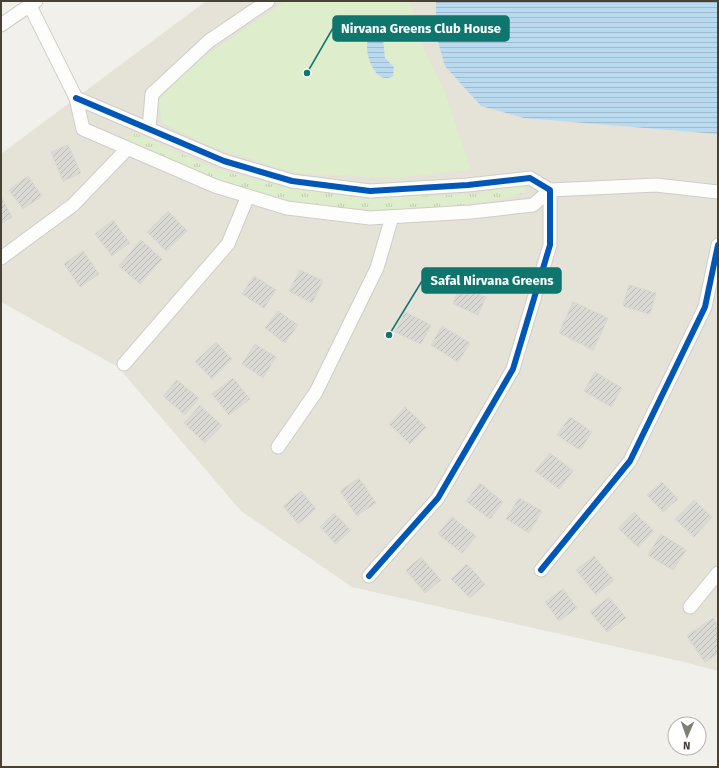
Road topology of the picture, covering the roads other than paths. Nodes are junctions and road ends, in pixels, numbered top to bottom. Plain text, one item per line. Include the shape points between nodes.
1 (268, 1) edge
2 (33, 3) edge
3 (1, 25) edge
4 (76, 98) junction
5 (149, 129) junction
6 (128, 149) junction
7 (550, 190) junction
8 (718, 192) edge
9 (248, 196) junction
10 (392, 217) junction
11 (718, 245) edge
12 (1, 258) edge
13 (124, 364) dead end
14 (278, 447) dead end
15 (542, 570) dead end
16 (718, 573) edge
17 (369, 576) dead end
18 (690, 607) dead end

1 - 5 street via 209,41 152,94
2 - 3 street
2 - 4 street
4 - 5 street
4 - 6 street via 83,130
5 - 7 street via 224,161 292,181 370,191 530,178
6 - 9 street via 215,186
6 - 12 street via 73,205
7 - 8 street via 656,185
7 - 10 street via 533,205
7 - 17 street via 550,245 513,369 438,498
9 - 10 street via 287,208 370,218
9 - 13 street via 228,244
10 - 14 street via 374,275 316,392
11 - 15 street via 705,307 630,461
16 - 18 street

